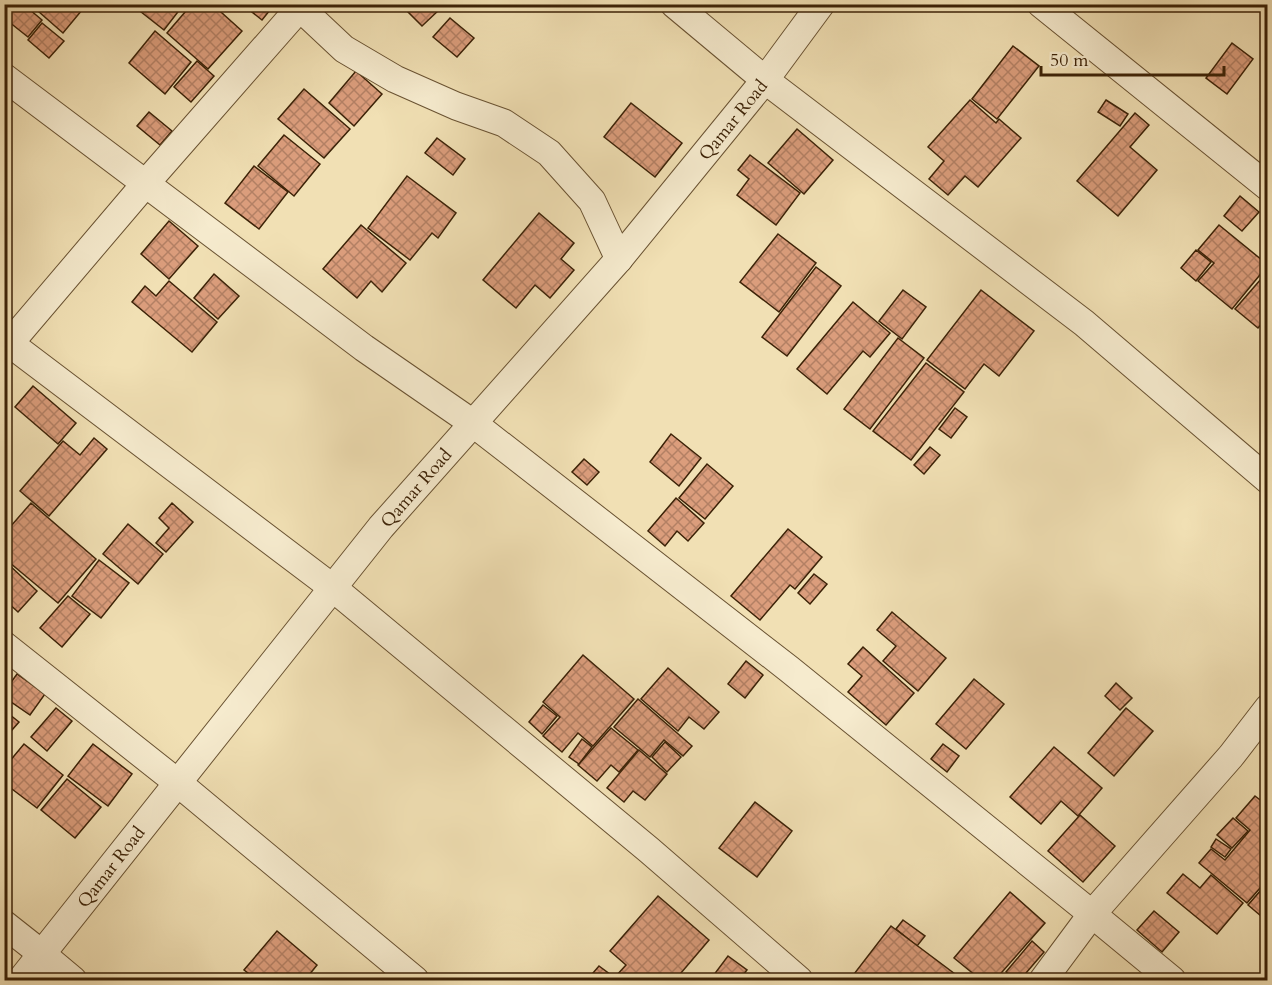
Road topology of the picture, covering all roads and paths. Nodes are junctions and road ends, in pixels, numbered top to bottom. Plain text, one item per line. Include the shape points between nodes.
1 (674, 4) edge
2 (821, 4) edge
3 (1041, 4) edge
4 (300, 6) edge
5 (4, 77) edge
6 (765, 80) junction
7 (146, 183) junction
8 (1268, 187) edge
9 (619, 259) junction
10 (6, 344) edge
11 (474, 423) junction
12 (1268, 480) edge
13 (333, 588) junction
14 (4, 645) edge
15 (1268, 708) edge
16 (178, 783) junction
17 (1092, 914) junction
18 (4, 924) edge
19 (42, 954) junction
20 (21, 981) edge
21 (73, 981) edge
22 (415, 981) edge
23 (799, 981) edge
24 (1044, 981) edge
25 (1172, 981) edge

1 - 6 street
2 - 6 street, Qamar Road
3 - 8 street
4 - 7 street
4 - 9 street via 344,49 395,79 504,123 549,153 592,201
5 - 7 street
6 - 9 street, Qamar Road
6 - 12 street via 1084,323
7 - 10 street
7 - 11 street via 364,348
9 - 11 street, Qamar Road
10 - 13 street
11 - 13 street, Qamar Road via 381,527
11 - 17 street via 789,669
13 - 16 street, Qamar Road
13 - 23 street via 649,850
14 - 16 street
15 - 17 street via 1231,756
16 - 19 street, Qamar Road
16 - 22 street
17 - 24 street
17 - 25 street
18 - 19 street
19 - 20 street, Qamar Road
19 - 21 street

